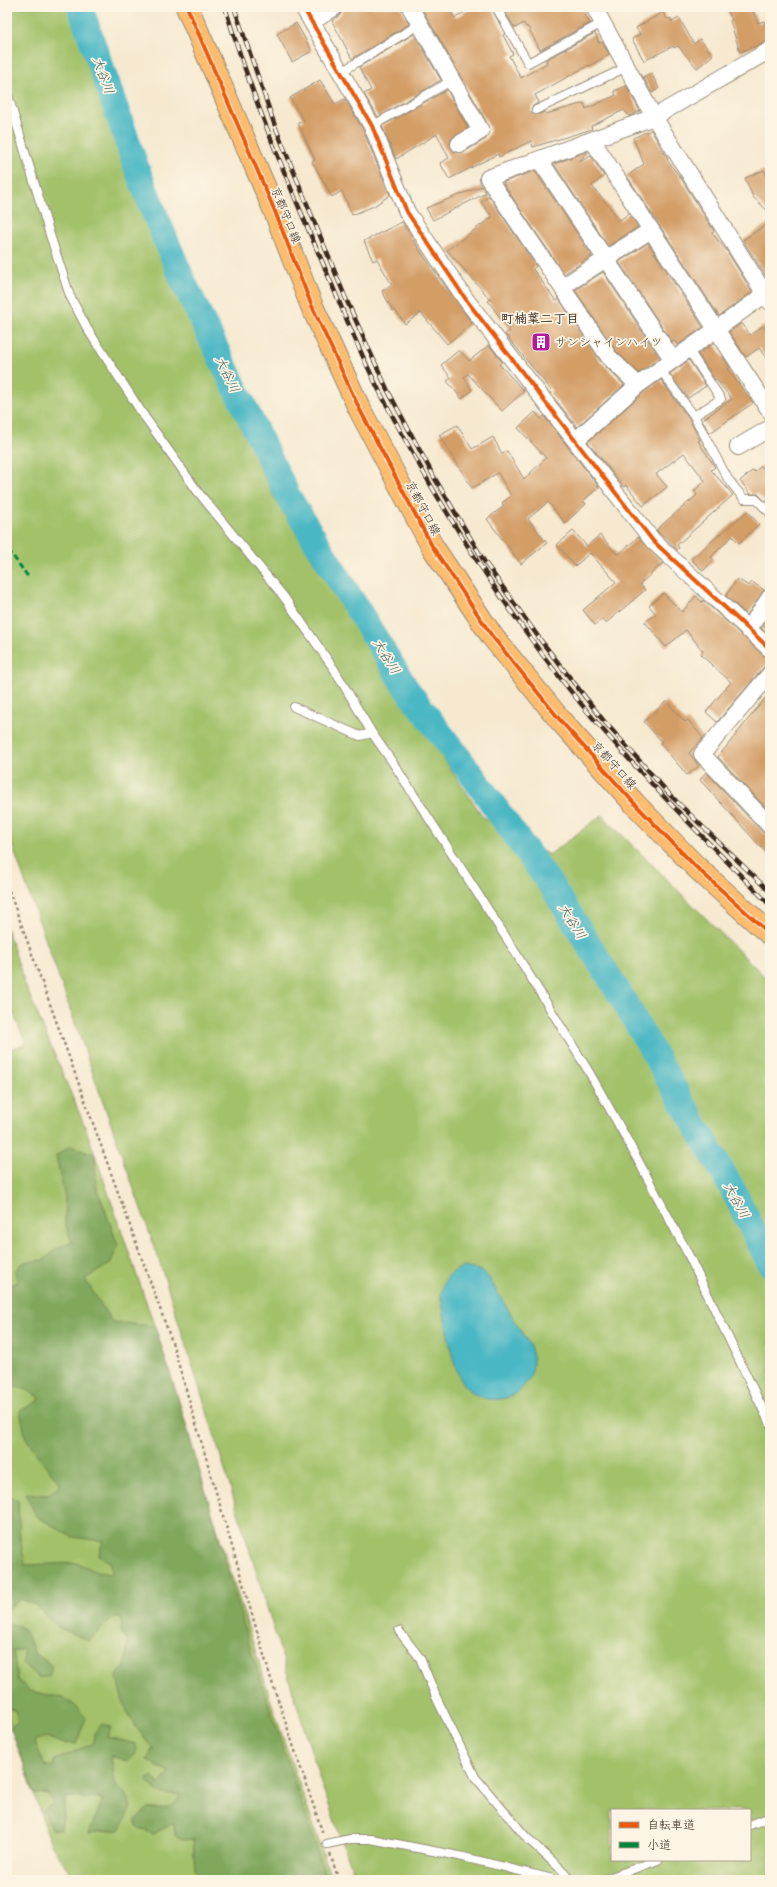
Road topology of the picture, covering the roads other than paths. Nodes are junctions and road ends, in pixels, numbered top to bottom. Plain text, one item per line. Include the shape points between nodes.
1 (187, 7) edge
2 (303, 7) edge
3 (335, 7) edge
4 (410, 7) edge
5 (496, 7) edge
6 (594, 7) edge
7 (312, 22) junction
8 (602, 23) junction
9 (420, 24) junction
10 (770, 50) edge
11 (627, 67) junction
12 (341, 72) junction
13 (451, 81) junction
14 (7, 92) edge
15 (536, 110) dead end
16 (654, 117) junction
17 (372, 126) junction
18 (592, 140) junction
19 (459, 144) dead end
20 (539, 159) junction
21 (651, 230) junction
22 (606, 259) junction
23 (562, 287) junction
24 (768, 296) edge
25 (716, 329) junction
26 (688, 349) junction
27 (667, 364) junction
28 (638, 385) junction
29 (770, 410) edge
30 (694, 416) junction
31 (770, 428) edge
32 (744, 438) dead end
33 (576, 440) junction
34 (770, 512) edge
35 (770, 597) edge
36 (748, 630) junction
37 (770, 650) edge
38 (770, 674) edge
39 (294, 707) dead end
40 (372, 733) junction
41 (770, 826) edge
42 (770, 934) edge
43 (770, 1424) edge
44 (399, 1631) dead end
45 (770, 1817) edge
46 (751, 1825) edge
47 (327, 1844) road end
48 (655, 1861) edge
49 (557, 1880) edge
50 (570, 1880) edge
51 (603, 1880) edge

1 - 42 main road, 京都守口線 via 274,209 311,304 360,410 432,546 492,636 560,720 634,803 696,867
2 - 7 street
3 - 7 street
4 - 9 street
5 - 8 lane via 528,63
6 - 8 street
7 - 12 street
8 - 11 street
9 - 12 lane
9 - 13 street
10 - 16 street
11 - 15 lane
11 - 16 street
12 - 17 street
13 - 17 lane
13 - 19 street via 481,131
14 - 40 lane via 70,296 88,330 146,419 198,492 289,604 334,670
16 - 18 street
16 - 24 street
17 - 33 street via 407,212 467,301
18 - 20 street
18 - 21 street
20 - 22 street
20 - 23 street via 488,178
21 - 22 street
21 - 25 street
22 - 23 street
22 - 27 street
23 - 28 street via 609,357
24 - 25 street
25 - 26 street
25 - 29 street
26 - 27 street
26 - 30 lane via 720,399
27 - 28 street
27 - 30 lane
28 - 33 street
30 - 34 lane via 728,479 744,499 756,499
31 - 32 street
33 - 36 street via 653,541
35 - 36 street
36 - 37 street
38 - 41 street via 702,754
39 - 40 lane via 360,736
40 - 43 lane via 509,942 589,1072 687,1252
44 - 50 lane via 420,1658 474,1777 526,1837
45 - 46 lane
47 - 49 lane via 350,1839 371,1839 459,1856
48 - 51 lane

